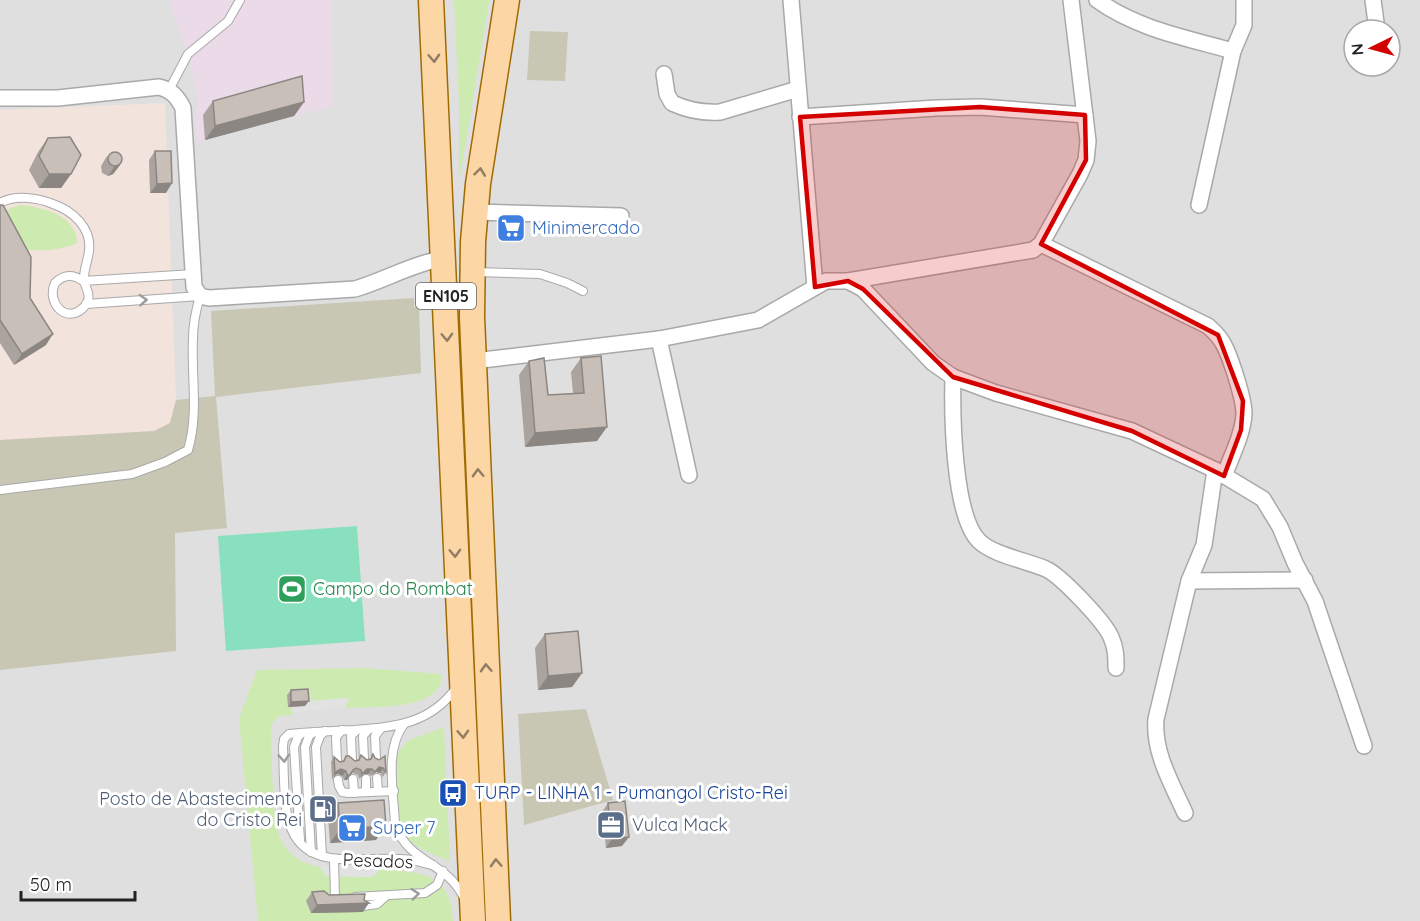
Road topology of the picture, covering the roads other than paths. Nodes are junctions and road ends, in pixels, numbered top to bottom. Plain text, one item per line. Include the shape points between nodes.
1 (240, 0) edge
2 (431, 0) edge
3 (507, 0) edge
4 (791, 0) edge
5 (1071, 0) edge
6 (1097, 0) edge
7 (1244, 0) edge
8 (1373, 0) edge
9 (1375, 18) edge
10 (1233, 51) junction
11 (664, 74) dead end
12 (798, 89) junction
13 (169, 90) junction
14 (0, 98) edge
15 (1085, 115) junction
16 (801, 117) junction
17 (0, 203) edge
18 (1199, 205) dead end
19 (475, 212) junction
20 (621, 216) dead end
21 (1041, 244) junction
22 (444, 258) junction
23 (473, 272) junction
24 (193, 274) junction
25 (83, 281) junction
26 (848, 281) junction
27 (815, 287) junction
28 (584, 291) dead end
29 (200, 296) junction
30 (86, 304) junction
31 (659, 339) junction
32 (474, 361) junction
33 (953, 377) junction
34 (1219, 473) junction
35 (689, 475) dead end
36 (0, 490) edge
37 (1305, 580) junction
38 (1189, 581) junction
39 (1116, 668) dead end
40 (461, 681) junction
41 (404, 724) junction
42 (361, 729) junction
43 (325, 731) junction
44 (314, 732) junction
45 (1364, 746) dead end
46 (356, 760) junction
47 (357, 779) junction
48 (394, 790) junction
49 (361, 792) junction
50 (1185, 813) dead end
51 (311, 852) junction
52 (322, 856) junction
53 (334, 859) junction
54 (433, 865) junction
55 (443, 871) junction
56 (386, 896) junction
57 (363, 906) edge
58 (472, 917) edge
59 (498, 921) edge

1 - 13 lane via 228,21 188,54
2 -> 22 main road, EN105
19 -> 3 main road, EN105
4 - 12 street
5 - 15 street
6 - 10 street via 1139,24
7 - 10 street via 1244,26
8 - 9 street
10 - 18 street
11 - 12 street via 672,104 709,113
12 - 16 street
13 - 14 street via 159,87 58,98
13 - 24 street via 183,108
15 - 16 street via 980,107
15 - 21 street via 1086,160
16 - 27 street
17 - 25 lane via 8,198 40,199 63,207 83,224 90,248
19 - 20 street
19 - 23 main road, EN105
21 - 26 street via 1018,253
21 - 34 street via 1208,326 1218,335 1225,346 1244,414 1241,430
22 - 29 street via 395,272 355,290
22 -> 40 main road, EN105
23 - 28 lane via 540,274
23 - 32 main road, EN105
24 - 25 lane
24 - 29 street
25 - 30 lane via 89,292
25 - 30 lane via 72,275 60,279 52,295 56,306 66,312 78,312
26 - 27 street
26 - 33 street via 863,289 933,363
27 - 31 street via 758,320
30 -> 29 lane
29 - 36 lane via 194,317 195,399 188,450 132,474
31 - 32 street
31 - 35 street
59 -> 32 main road, EN105
33 - 34 street via 1132,431
33 - 39 street via 955,459 964,511 976,537 1015,560 1053,573 1102,622 1116,651
34 - 37 street via 1263,499
34 - 38 street via 1204,545
37 - 38 street
37 - 45 street
38 - 50 street via 1155,732
40 - 41 lane, Pesados via 434,711
40 -> 58 main road, EN105
41 - 42 lane, Pesados
41 - 48 lane via 392,751
42 - 43 lane, Pesados
42 - 46 lane via 363,736
42 - 46 lane via 351,736
42 - 46 lane via 375,736
42 - 46 lane via 336,737
43 - 44 lane, Pesados
43 - 52 lane, Pesados via 316,747
44 - 51 lane via 305,747
44 -> 51 lane, Pesados via 302,733 294,747 300,843
47 - 49 lane
47 - 49 lane
47 - 49 lane via 339,786
48 - 49 lane
48 - 54 lane via 399,835 414,853
51 - 52 lane, Pesados
52 - 53 lane, Pesados
53 - 54 lane, Pesados via 402,859
53 - 56 lane via 332,898
54 - 55 lane
56 -> 55 lane via 425,893 437,885
55 - 58 lane via 461,891
56 - 57 lane via 377,904

